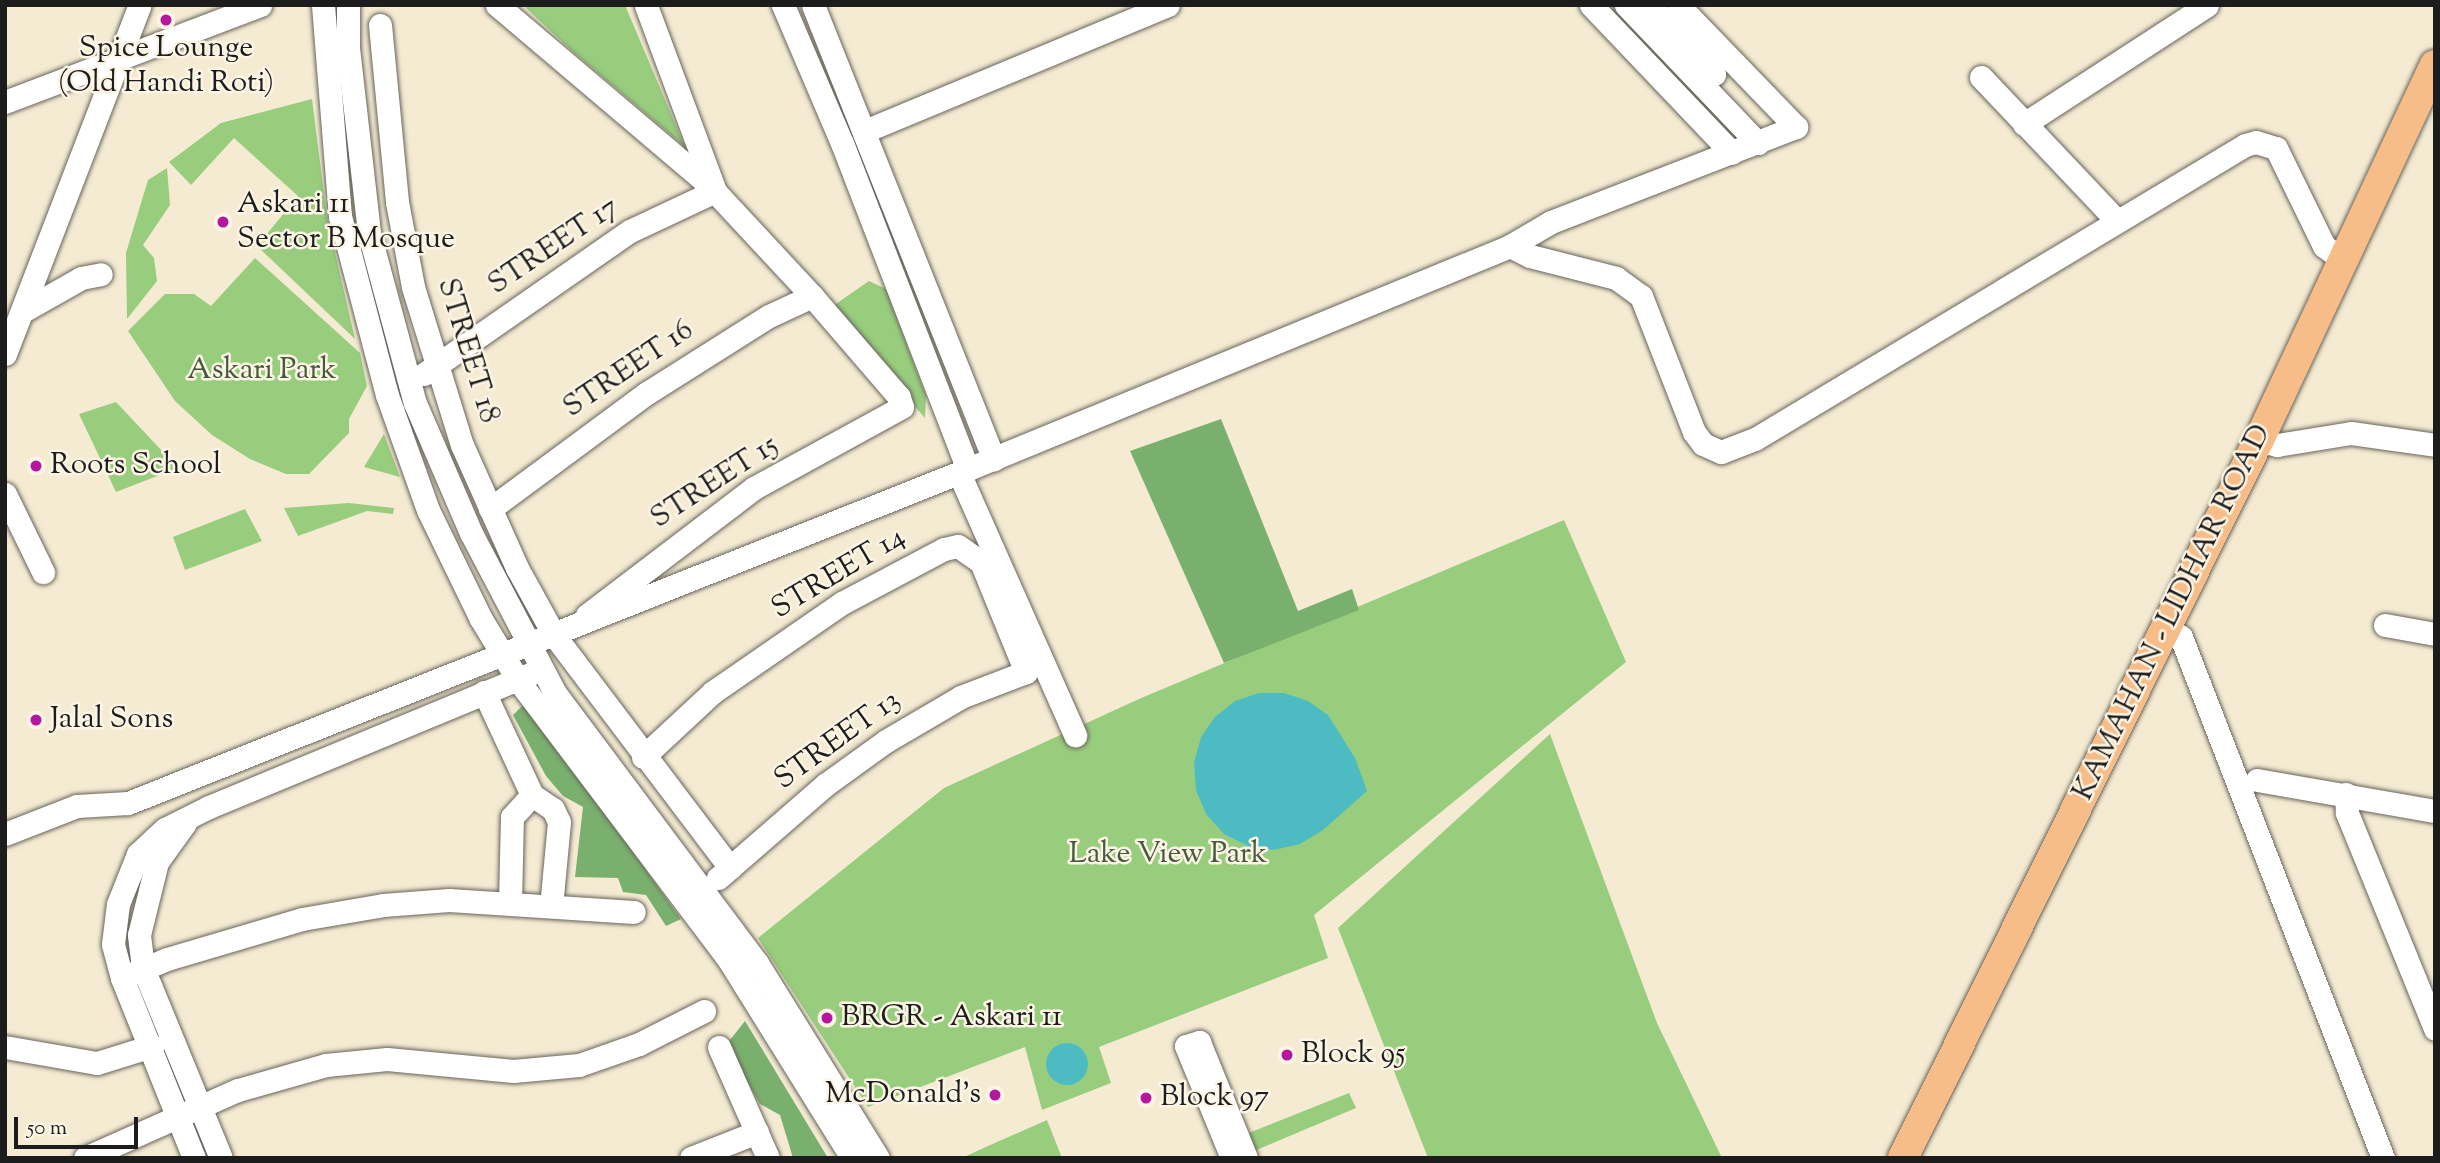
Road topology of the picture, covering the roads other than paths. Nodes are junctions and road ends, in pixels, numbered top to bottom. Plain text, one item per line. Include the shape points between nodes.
1 (140, 5) edge
2 (260, 5) edge
3 (323, 5) edge
4 (348, 5) edge
5 (497, 5) edge
6 (646, 5) edge
7 (783, 5) edge
8 (813, 5) edge
9 (1168, 5) edge
10 (1591, 5) edge
11 (1626, 5) edge
12 (1649, 5) edge
13 (1678, 5) edge
14 (2207, 5) edge
15 (380, 25) dead end
16 (121, 57) junction
17 (2435, 65) edge
18 (1980, 78) dead end
19 (5, 102) edge
20 (2024, 124) junction
21 (864, 131) junction
22 (1766, 140) junction
23 (1732, 153) junction
24 (715, 191) junction
25 (2117, 221) junction
26 (1510, 246) junction
27 (2345, 262) junction
28 (101, 274) dead end
29 (812, 296) junction
30 (23, 311) junction
31 (5, 354) edge
32 (435, 368) junction
33 (408, 380) junction
34 (2259, 440) junction
35 (2435, 445) edge
36 (994, 459) junction
37 (964, 471) junction
38 (5, 494) edge
39 (490, 509) junction
40 (43, 572) dead end
41 (2385, 625) dead end
42 (2166, 627) junction
43 (563, 632) junction
44 (2435, 634) edge
45 (527, 645) junction
46 (502, 654) junction
47 (541, 669) junction
48 (1026, 672) joint
49 (518, 680) junction
50 (484, 692) junction
51 (1075, 735) dead end
52 (643, 757) junction
53 (2257, 780) dead end
54 (533, 794) junction
55 (2346, 794) junction
56 (2435, 811) edge
57 (187, 821) junction
58 (5, 834) edge
59 (730, 868) junction
60 (705, 890) junction
61 (510, 903) junction
62 (551, 906) junction
63 (634, 912) dead end
64 (143, 968) junction
65 (122, 978) junction
66 (704, 1011) dead end
67 (2435, 1029) edge
68 (5, 1046) edge
69 (152, 1046) junction
70 (719, 1047) dead end
71 (200, 1107) junction
72 (178, 1115) junction
73 (757, 1132) junction
74 (85, 1158) edge
75 (194, 1158) edge
76 (221, 1158) edge
77 (691, 1158) edge
78 (768, 1158) edge
79 (852, 1158) edge
80 (878, 1158) edge
81 (1903, 1158) edge
82 (2383, 1158) edge

1 - 16 street
2 - 16 street
3 - 46 street via 340,216 380,370 428,510
4 - 33 street via 348,48 369,233
5 - 24 street
6 - 24 street
7 - 37 street via 842,143
8 - 21 street
9 - 21 street
10 - 23 street
11 - 22 street
12 - 22 street
13 - 22 street via 1796,128
14 - 20 street
15 - 32 street, STREET 18 via 397,202
16 - 19 street
16 - 30 street
17 - 27 main road, KAMAHAN - LIDHAR ROAD
18 - 20 street
20 - 25 street
21 - 36 street
22 - 23 street
23 - 26 street via 1551,222
24 - 29 street
24 - 32 street, STREET 17 via 630,231
25 - 26 street via 1755,439 1721,452 1703,444 1694,432 1641,296 1616,278 1530,256
25 - 27 street via 2245,145 2266,144 2276,148 2284,162 2323,246
26 - 36 street
27 - 34 main road, KAMAHAN - LIDHAR ROAD
28 - 30 street via 81,278
29 - 39 street, STREET 16 via 769,316 647,393
29 - 43 street, STREET 15 via 899,397 902,407 754,488
30 - 31 street
32 - 33 street, STREET 17
32 - 39 street, STREET 18
33 - 45 street via 466,522
34 - 35 street via 2277,445 2362,433
34 - 42 main road, KAMAHAN - LIDHAR ROAD
36 - 37 street
37 - 43 street
37 - 51 street
38 - 40 street
39 - 43 street, STREET 18
41 - 44 street
42 - 81 main road, KAMAHAN - LIDHAR ROAD
42 - 82 street via 2181,636
43 - 45 street
43 - 52 street, STREET 18
45 - 46 street
45 - 47 street
46 - 49 street
46 - 58 street via 128,803 77,806
47 - 49 street
47 - 60 street
48 - 52 street, STREET 14 via 981,562 958,546 944,549 820,618 713,692
48 - 59 street, STREET 13 via 961,697 886,741 825,785
49 - 50 street
49 - 79 street via 727,957
50 - 54 street
50 - 57 street via 209,807
52 - 59 street, STREET 18
53 - 55 street
54 - 61 street via 512,817
54 - 62 street via 553,810 559,822
55 - 56 street
55 - 67 street via 2347,813
57 - 64 street via 157,862 150,884 139,934
57 - 65 street via 148,841 127,876 114,926
59 - 60 street, STREET 13
60 - 80 street via 821,1061
61 - 62 street
61 - 64 street via 449,900 315,917
62 - 63 street
64 - 65 street
64 - 71 street
65 - 69 street
66 - 71 street via 639,1044 579,1065 513,1071 387,1059 326,1065 263,1082
68 - 69 street via 97,1063
69 - 72 street
70 - 73 street
71 - 72 street
71 - 76 street
72 - 74 street
72 - 75 street
73 - 77 street
73 - 78 street

